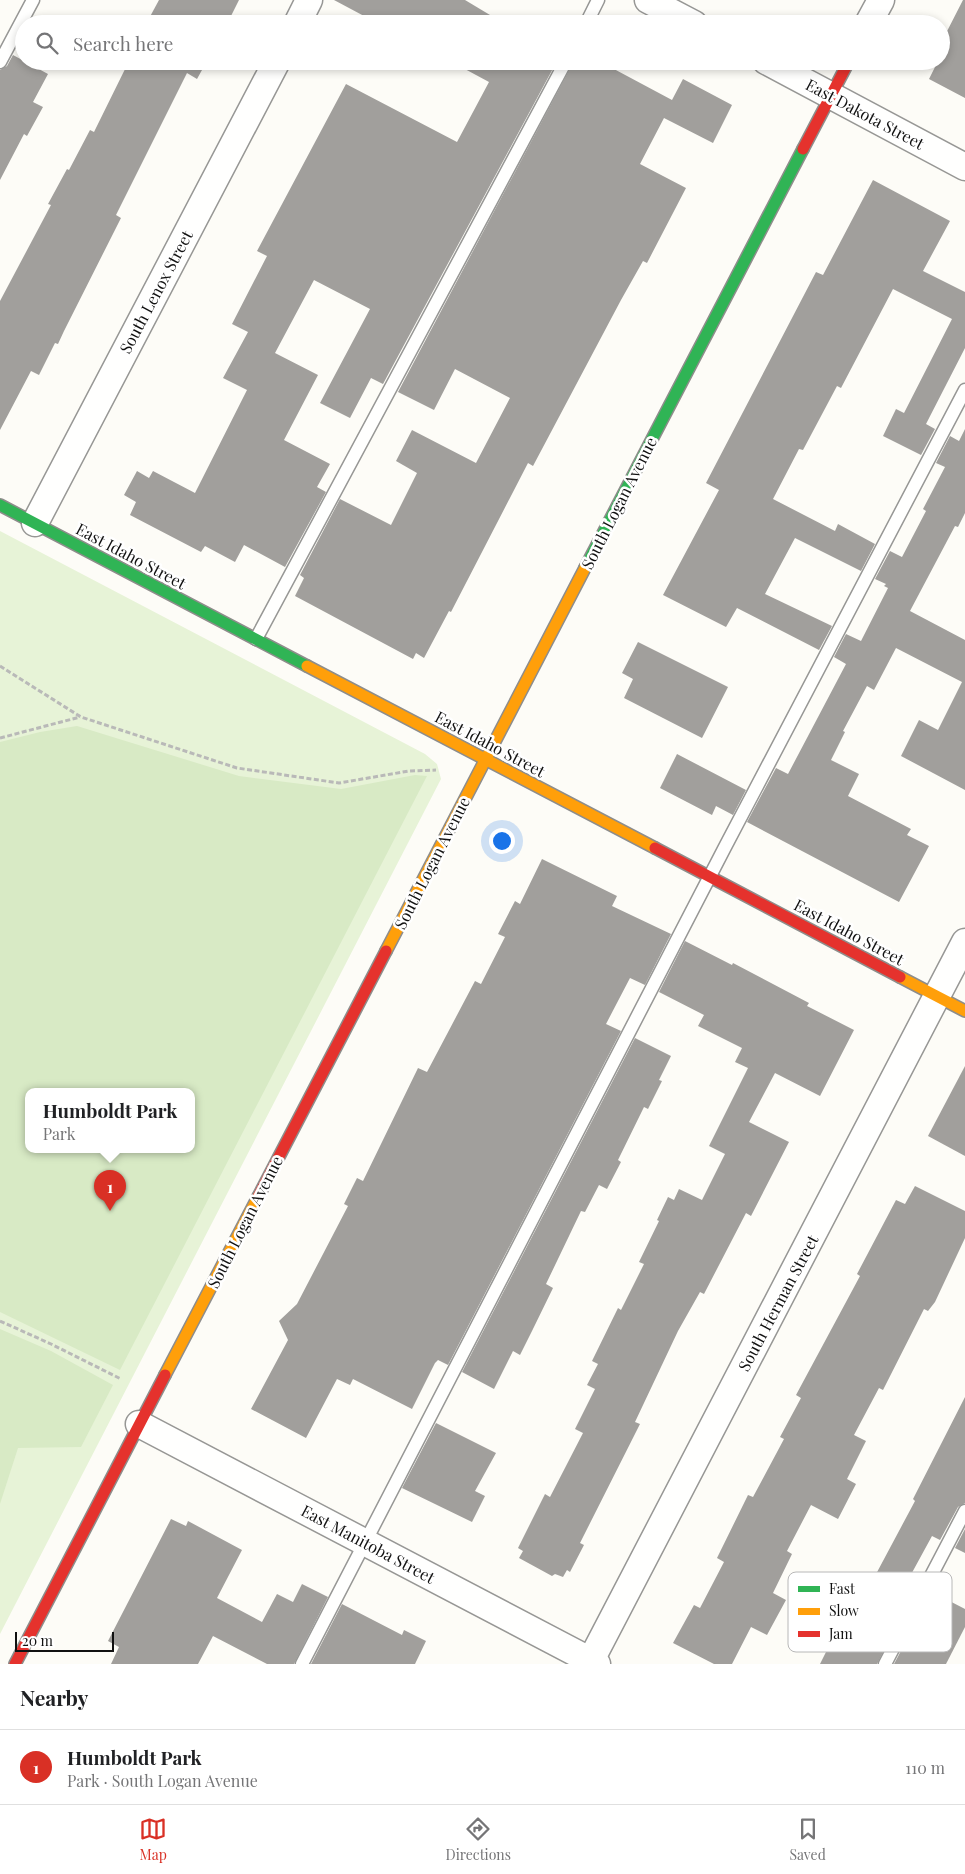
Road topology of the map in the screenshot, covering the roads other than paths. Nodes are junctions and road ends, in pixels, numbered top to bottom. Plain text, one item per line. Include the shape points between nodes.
1 (32, 0) edge
2 (310, 0) edge
3 (598, 0) edge
4 (648, 0) edge
5 (880, 0) edge
6 (24, 15) edge
7 (302, 15) edge
8 (590, 15) edge
9 (677, 15) edge
10 (872, 15) edge
11 (15, 33) edge
12 (0, 62) edge
13 (272, 70) edge
14 (561, 70) edge
15 (783, 70) edge
16 (844, 70) edge
17 (831, 96) junction
18 (965, 167) edge
19 (965, 390) edge
20 (0, 505) edge
21 (34, 523) junction
22 (256, 639) junction
23 (485, 760) junction
24 (710, 878) junction
25 (965, 942) edge
26 (937, 996) junction
27 (965, 1011) edge
28 (139, 1424) junction
29 (965, 1511) edge
30 (364, 1542) junction
31 (933, 1572) edge
32 (891, 1652) edge
33 (592, 1663) edge
34 (15, 1664) edge
35 (302, 1664) edge
36 (885, 1664) edge

1 - 6 lane
2 - 7 street
3 - 8 lane
4 - 9 street
5 - 10 street
11 - 12 lane
13 - 21 street, South Lenox Street
14 - 22 lane
15 - 17 street, East Dakota Street
16 - 17 street, South Logan Avenue
17 - 18 street, East Dakota Street
17 - 23 street, South Logan Avenue
19 - 24 lane
20 - 21 street, East Idaho Street
21 - 22 street, East Idaho Street
22 - 23 street, East Idaho Street
23 - 24 street, East Idaho Street
23 - 28 street, South Logan Avenue
24 - 26 street, East Idaho Street
24 - 30 lane
25 - 26 street, South Herman Street
26 - 27 street, East Idaho Street
26 - 33 street, South Herman Street
28 - 30 street, East Manitoba Street
28 - 34 street, South Logan Avenue
29 - 31 lane
30 - 33 street, East Manitoba Street
30 - 35 lane
32 - 36 lane

